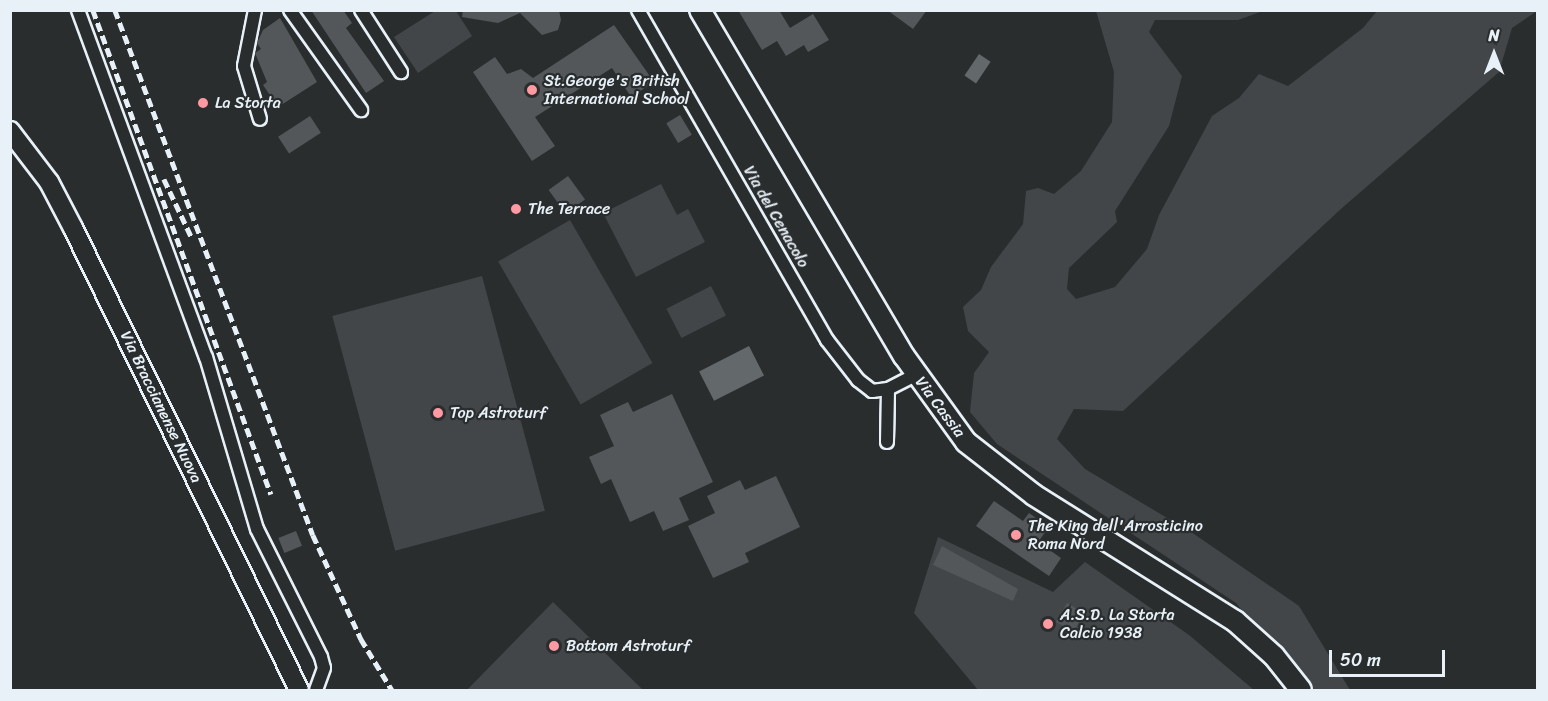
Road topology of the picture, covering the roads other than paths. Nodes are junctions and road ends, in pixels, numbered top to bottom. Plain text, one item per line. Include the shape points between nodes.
1 (78, 10) edge
2 (255, 10) edge
3 (290, 10) edge
4 (361, 10) edge
5 (638, 10) edge
6 (700, 10) edge
7 (401, 72) dead end
8 (361, 110) dead end
9 (260, 119) dead end
10 (10, 131) edge
11 (916, 375) junction
12 (888, 389) junction
13 (887, 442) dead end
14 (299, 690) edge
15 (316, 690) edge
16 (1301, 690) edge

1 - 15 street via 206,357 257,529 321,657 324,668
2 - 9 street via 244,66
3 - 8 street
4 - 7 street
5 - 12 street, Via del Cenacolo via 827,340 864,387
6 - 11 main road, Via Cassia
10 - 14 main road, Via Braccianense Nuova via 49,182
11 - 12 street
11 - 16 main road, Via Cassia via 966,442 996,468 1228,616 1260,642
12 - 13 street

